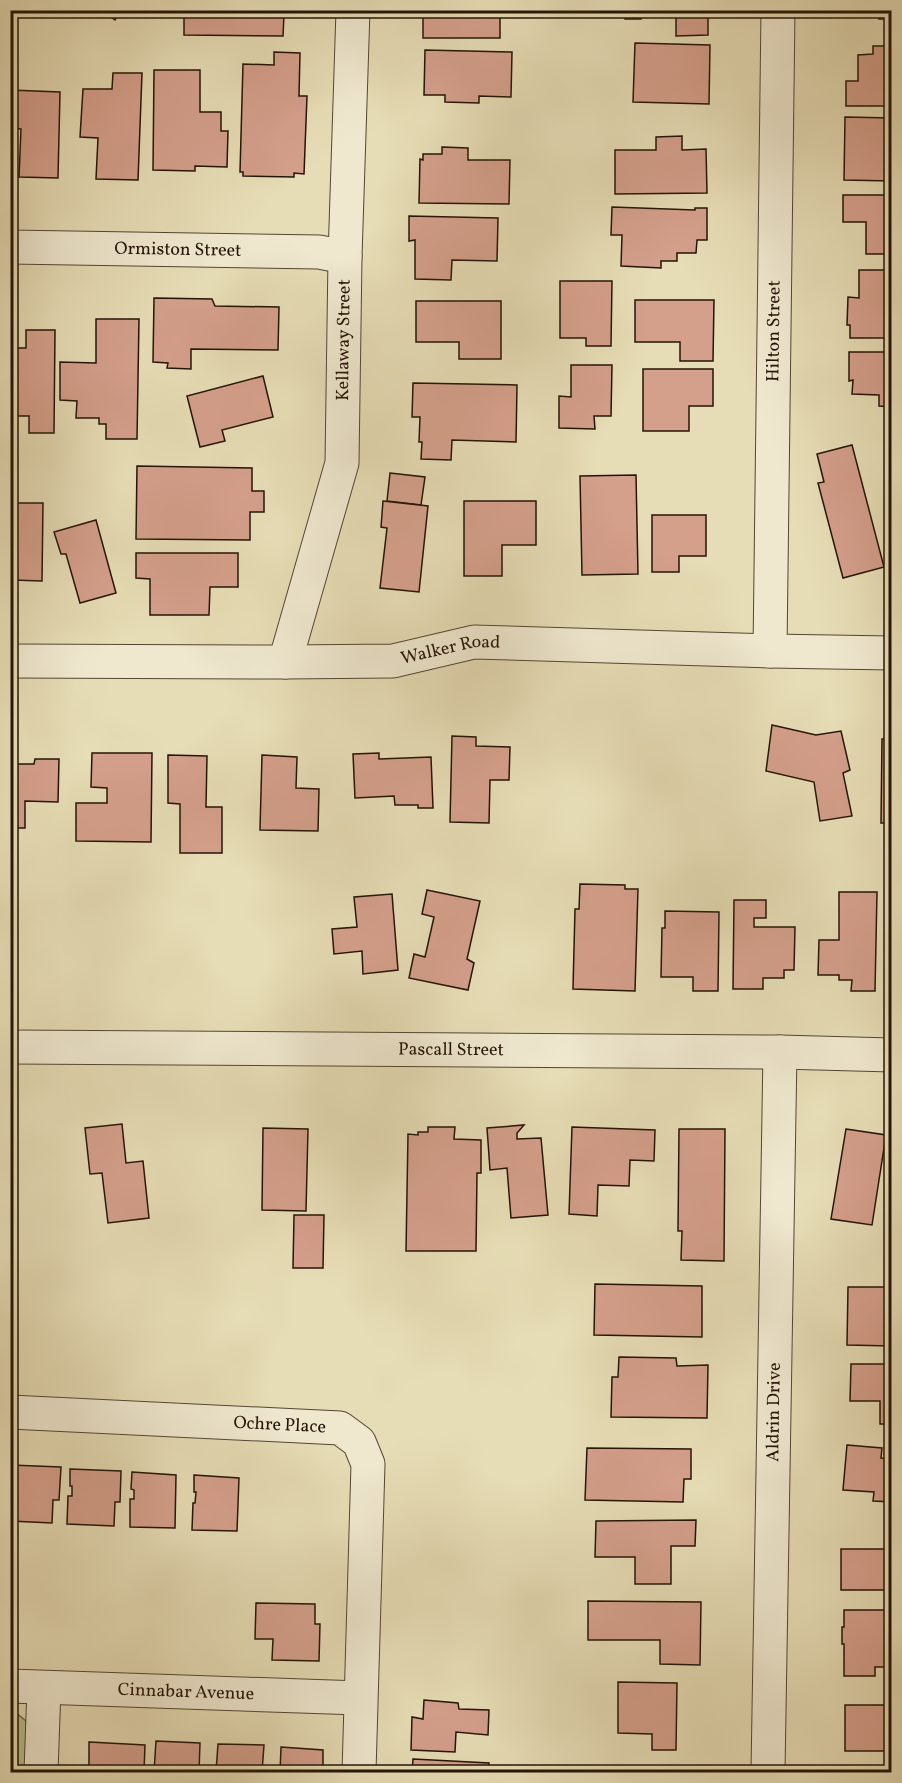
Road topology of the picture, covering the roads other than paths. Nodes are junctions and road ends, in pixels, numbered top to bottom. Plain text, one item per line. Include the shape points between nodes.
1 (352, 10) edge
2 (778, 10) edge
3 (10, 247) edge
4 (345, 257) junction
5 (770, 651) junction
6 (891, 652) edge
7 (10, 661) edge
8 (285, 662) junction
9 (10, 1047) edge
10 (780, 1052) junction
11 (891, 1054) edge
12 (10, 1412) edge
13 (10, 1686) edge
14 (44, 1688) junction
15 (360, 1698) junction
16 (41, 1773) edge
17 (359, 1773) edge
18 (768, 1773) edge

1 - 4 street, Kellaway Street
2 - 5 street, Hilton Street
3 - 4 street, Ormiston Street via 319,252
4 - 8 street, Kellaway Street via 342,463
5 - 6 street, Walker Road
5 - 8 street, Walker Road via 474,642 393,661
7 - 8 street, Walker Road
9 - 10 street, Pascall Street
10 - 11 street, Pascall Street
10 - 18 street, Aldrin Drive
12 - 15 street, Ochre Place via 340,1428 359,1442 368,1464
13 - 14 street, Cinnabar Avenue
14 - 15 street, Cinnabar Avenue
14 - 16 street
15 - 17 street, Ochre Place

